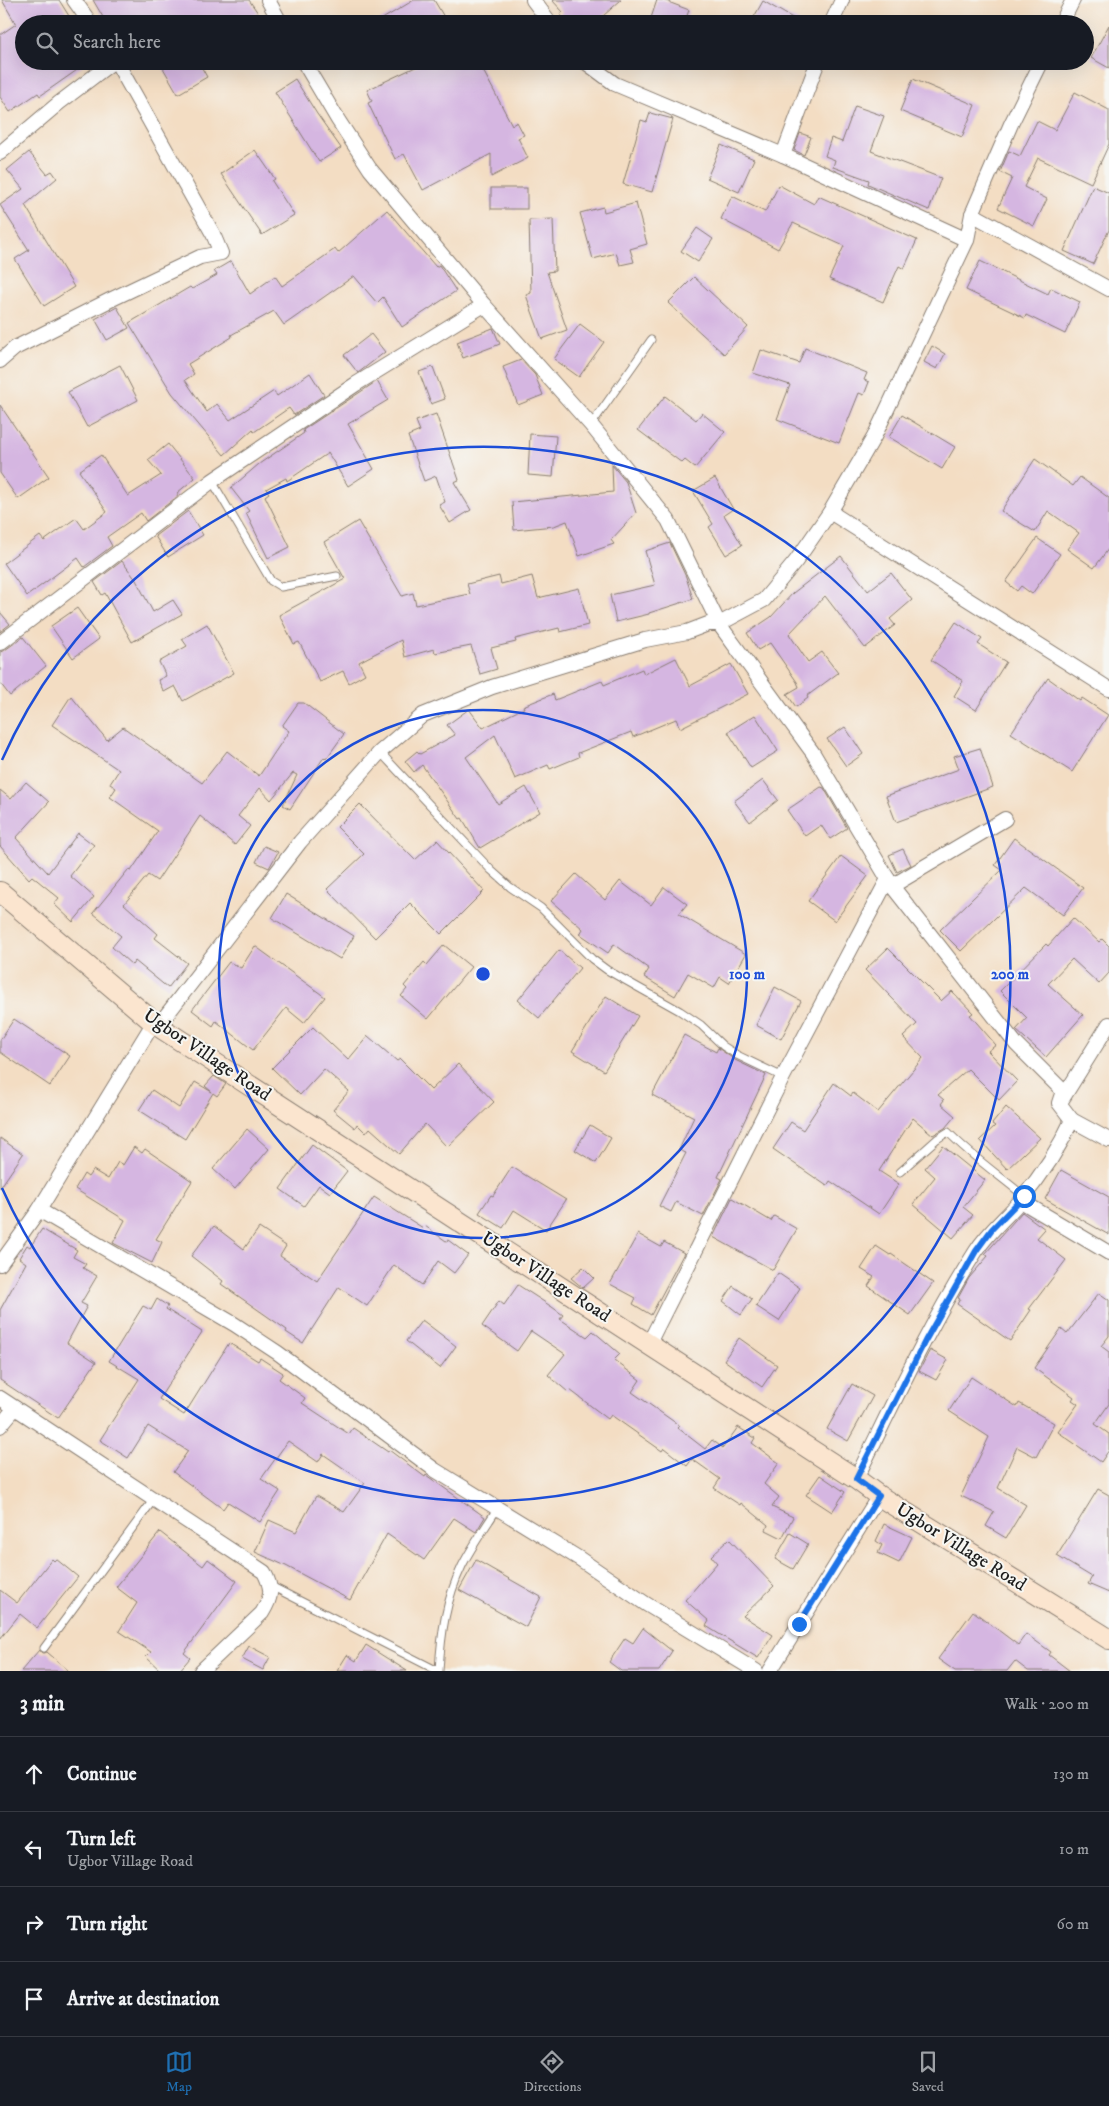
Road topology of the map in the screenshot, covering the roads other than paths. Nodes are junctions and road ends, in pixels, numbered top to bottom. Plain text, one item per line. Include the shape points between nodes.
1 (74, 0) edge
2 (268, 0) edge
3 (533, 0) edge
4 (842, 0) edge
5 (1073, 0) edge
6 (84, 15) edge
7 (277, 15) edge
8 (544, 15) edge
9 (835, 15) edge
10 (1066, 15) edge
11 (103, 70) edge
12 (120, 70) edge
13 (308, 70) edge
14 (596, 70) edge
15 (815, 70) edge
16 (1038, 70) edge
17 (0, 152) edge
18 (783, 155) junction
19 (972, 214) junction
20 (967, 240) junction
21 (1109, 289) edge
22 (484, 305) junction
23 (651, 340) dead end
24 (0, 360) edge
25 (590, 425) junction
26 (212, 480) junction
27 (830, 512) junction
28 (337, 576) dead end
29 (719, 624) junction
30 (0, 643) edge
31 (1109, 689) edge
32 (380, 752) junction
33 (1005, 819) dead end
34 (890, 883) junction
35 (0, 892) edge
36 (156, 1024) junction
37 (1109, 1024) edge
38 (783, 1077) junction
39 (1059, 1103) junction
40 (1072, 1120) junction
41 (1109, 1140) edge
42 (900, 1172) dead end
43 (1023, 1198) junction
44 (40, 1210) junction
45 (1109, 1253) edge
46 (0, 1264) edge
47 (649, 1343) junction
48 (0, 1398) edge
49 (15, 1408) junction
50 (0, 1426) edge
51 (856, 1479) junction
52 (879, 1496) junction
53 (154, 1499) junction
54 (497, 1509) junction
55 (271, 1586) junction
56 (1109, 1639) edge
57 (44, 1648) dead end
58 (202, 1671) edge
59 (438, 1671) edge
60 (756, 1671) edge
61 (770, 1671) edge

1 - 6 street
2 - 7 street
3 - 8 street
4 - 9 street
5 - 10 street
11 - 17 street
12 - 24 street via 221,253 200,257 112,299 15,348
13 - 22 street via 370,169
14 - 18 street via 615,84
15 - 18 street
16 - 19 street
18 - 20 street
19 - 20 street
19 - 21 street
20 - 27 street via 874,436
22 - 25 street
22 - 26 street via 356,384
23 - 25 lane
25 - 29 street via 668,520
26 - 28 lane via 271,580 282,587
26 - 30 street
27 - 29 street via 764,600
27 - 31 street
29 - 32 street via 645,640 492,687 423,715
29 - 34 street via 813,753
32 - 36 street via 300,842
32 - 38 lane via 491,870 510,888 541,908 592,959 702,1024 723,1046 737,1055
33 - 34 street
34 - 38 street
34 - 39 street via 1016,1044 1063,1091
35 - 36 street, Ugbor Village Road
36 - 44 street
36 - 47 street, Ugbor Village Road
37 - 39 street
38 - 47 street
39 - 40 street
40 - 41 street
40 - 43 street via 1061,1144
42 - 43 lane via 948,1132
43 - 45 street
43 - 51 street via 992,1229 976,1251 925,1341
44 - 46 street
44 - 54 street via 278,1352 393,1440
47 - 51 street, Ugbor Village Road
48 - 49 street
49 - 50 street
49 - 53 street
51 - 52 street, Ugbor Village Road
52 - 56 street, Ugbor Village Road
52 - 61 street
53 - 55 street via 264,1572
53 - 57 lane
54 - 59 lane via 462,1565 450,1597
54 - 60 street
55 - 58 street via 269,1602 262,1613
55 - 59 lane

